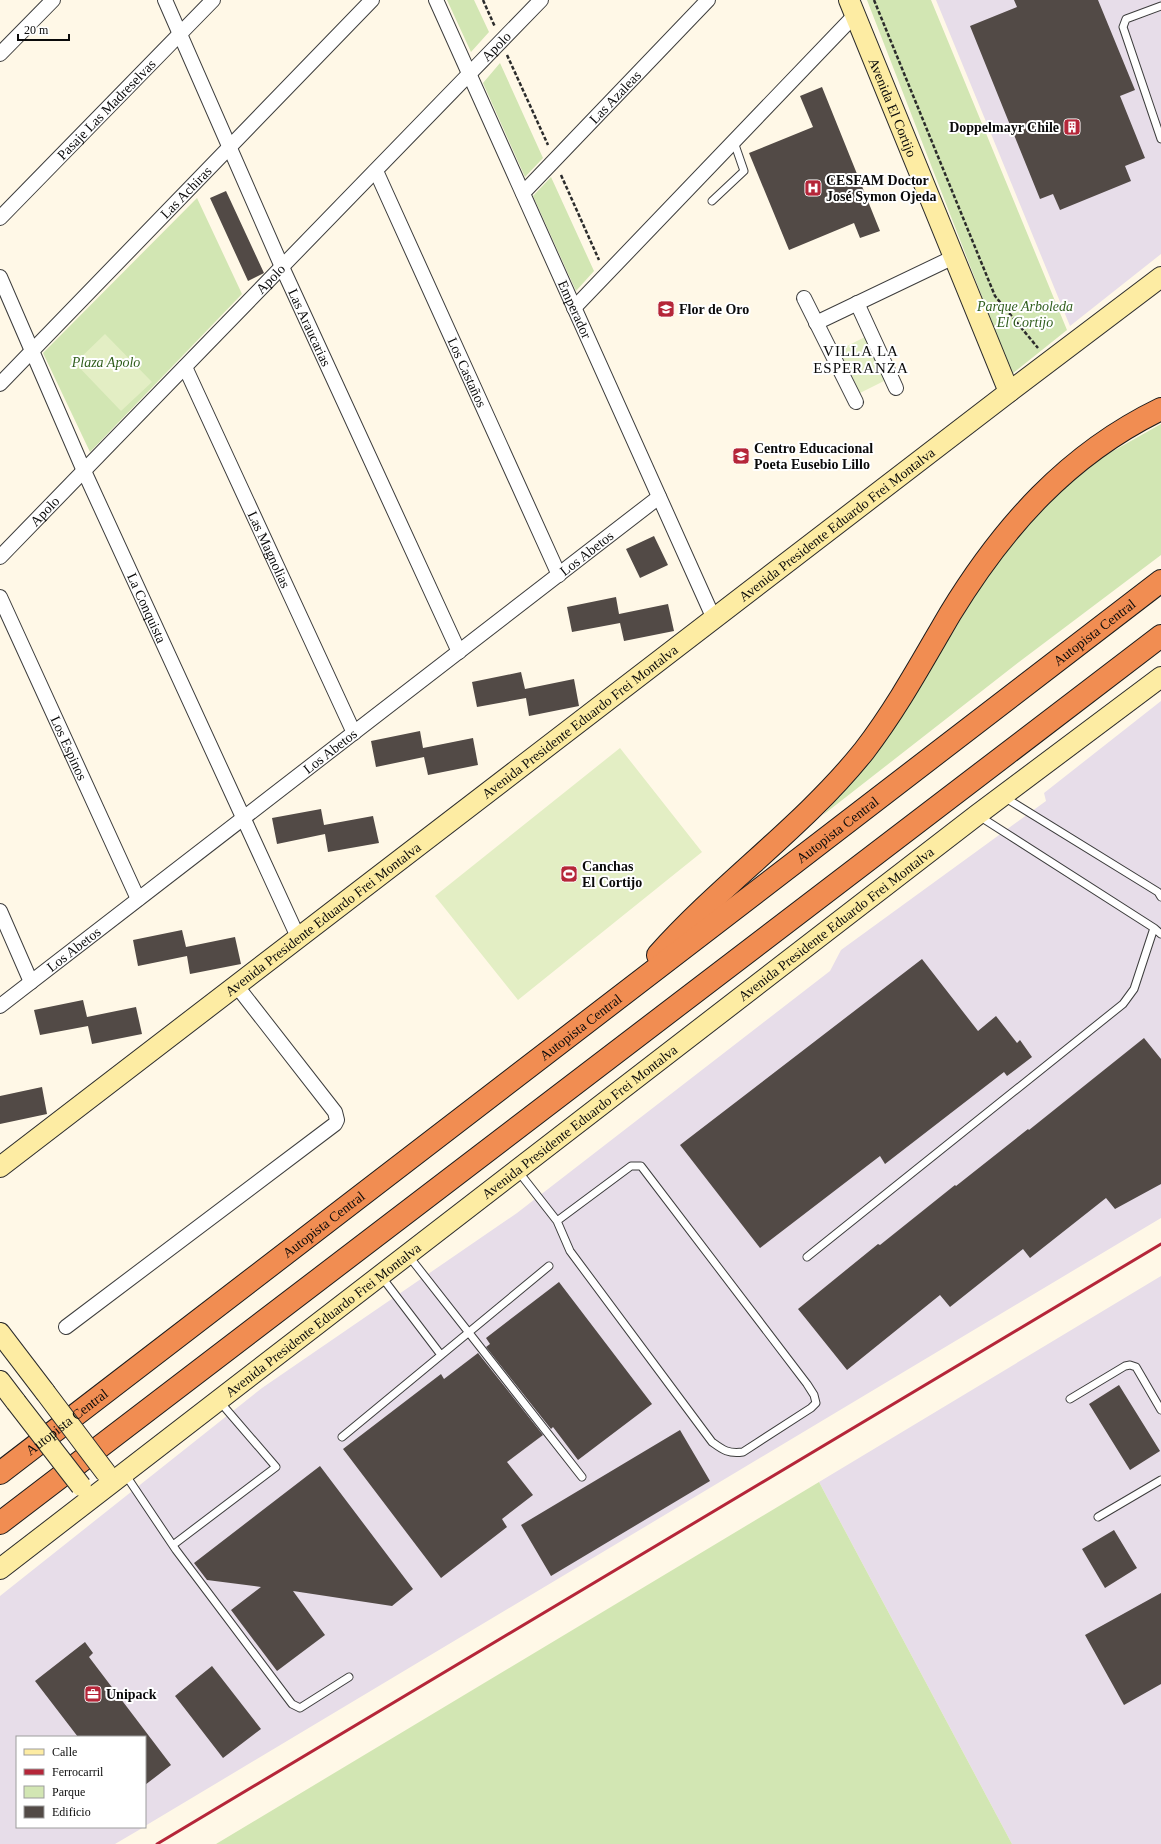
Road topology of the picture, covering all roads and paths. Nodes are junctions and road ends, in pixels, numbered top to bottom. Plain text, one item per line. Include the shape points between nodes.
1 (53, 0) edge
2 (165, 0) edge
3 (213, 0) edge
4 (372, 0) edge
5 (436, 0) edge
6 (483, 0) edge
7 (541, 0) edge
8 (708, 0) edge
9 (874, 0) edge
10 (1161, 6) edge
11 (852, 7) edge
12 (180, 34) junction
13 (501, 41) junction
14 (0, 54) edge
15 (469, 75) junction
16 (1161, 137) edge
17 (734, 142) junction
18 (229, 148) junction
19 (554, 160) junction
20 (376, 171) junction
21 (523, 193) junction
22 (712, 202) dead end
23 (0, 218) edge
24 (954, 257) junction
25 (282, 267) junction
26 (606, 275) junction
27 (0, 277) edge
28 (1161, 277) edge
29 (804, 298) dead end
30 (857, 303) junction
31 (574, 308) junction
32 (816, 323) junction
33 (33, 350) junction
34 (1048, 364) junction
35 (185, 367) junction
36 (0, 384) edge
37 (896, 388) dead end
38 (1008, 392) junction
39 (856, 402) dead end
40 (1161, 409) edge
41 (84, 471) junction
42 (659, 497) junction
43 (0, 557) edge
44 (559, 575) junction
45 (1161, 581) edge
46 (0, 597) edge
47 (714, 619) junction
48 (1161, 636) edge
49 (459, 652) junction
50 (1157, 683) edge
51 (354, 733) junction
52 (1003, 796) junction
53 (978, 815) junction
54 (244, 818) junction
55 (1161, 897) edge
56 (138, 899) junction
57 (0, 911) edge
58 (1154, 928) junction
59 (1161, 934) edge
60 (298, 937) junction
61 (31, 982) junction
62 (236, 985) junction
63 (623, 995) junction
64 (0, 1006) edge
65 (0, 1167) edge
66 (518, 1170) junction
67 (557, 1221) junction
68 (408, 1255) junction
69 (807, 1257) dead end
70 (549, 1266) dead end
71 (381, 1276) junction
72 (66, 1327) dead end
73 (0, 1333) edge
74 (468, 1333) junction
75 (441, 1355) junction
76 (0, 1381) edge
77 (1070, 1399) dead end
78 (218, 1400) junction
79 (1161, 1410) edge
80 (342, 1437) dead end
81 (0, 1473) edge
82 (115, 1476) junction
83 (582, 1477) dead end
84 (1161, 1480) edge
85 (86, 1493) junction
86 (1098, 1517) dead end
87 (0, 1523) edge
88 (173, 1545) junction
89 (0, 1569) edge
90 (349, 1677) dead end

1 - 14 street
2 - 12 street, Las Araucarias
3 - 12 street, Pasaje Las Madreselvas
4 - 18 street, Las Achiras
5 - 15 street, Emperador
6 - 13 path
7 - 13 street, Apolo
8 - 19 street, Las Azaleas
9 - 34 path via 995,296
10 - 16 lane via 1126,19 1123,27
11 - 17 street
11 - 24 main road, Avenida El Cortijo
12 - 18 street, Las Araucarias
12 - 23 street, Pasaje Las Madreselvas
13 - 15 street, Apolo
13 - 19 path
15 - 20 street, Apolo
15 - 21 street, Emperador
17 - 22 lane via 744,171
17 - 26 street
18 - 25 street, Las Araucarias
18 - 33 street, Las Achiras
19 - 21 street, Las Azaleas
19 - 26 path
20 - 25 street, Apolo
20 - 44 street, Los Castaños
21 - 31 street, Emperador
24 - 30 street
24 - 38 main road, Avenida El Cortijo
25 - 35 street, Apolo
25 - 49 street, Las Araucarias
26 - 31 street
27 - 33 street, La Conquista
28 - 34 main road, Avenida Presidente Eduardo Frei Montalva
29 - 32 street
30 - 32 street
30 - 37 street
31 - 42 street, Emperador
32 - 39 street
33 - 36 street, Las Achiras
33 - 41 street, La Conquista
34 - 38 main road, Avenida Presidente Eduardo Frei Montalva
35 - 41 street, Apolo
35 - 51 street, Las Magnolias
38 - 47 main road, Avenida Presidente Eduardo Frei Montalva
40 - 63 highway via 1127,428 1078,462 1018,517 974,576 906,690 864,750 797,824 696,914
41 - 43 street, Apolo
41 - 54 street, La Conquista
42 - 44 street, Los Abetos
42 - 47 street, Emperador
44 - 49 street, Los Abetos
45 - 63 highway, Autopista Central
46 - 56 street, Los Espinos
47 - 60 main road, Avenida Presidente Eduardo Frei Montalva
48 - 87 highway
49 - 51 street, Los Abetos
50 - 52 main road, Avenida Presidente Eduardo Frei Montalva
51 - 54 street, Los Abetos
52 - 53 main road, Avenida Presidente Eduardo Frei Montalva
52 - 55 lane via 1158,892
53 - 58 lane
53 - 66 main road, Avenida Presidente Eduardo Frei Montalva
54 - 56 street, Los Abetos
54 - 60 street, La Conquista
56 - 61 street, Los Abetos
57 - 61 street
58 - 59 lane
58 - 69 lane via 1134,989 1123,1004
60 - 62 main road, Avenida Presidente Eduardo Frei Montalva
61 - 64 street, Los Abetos
62 - 65 main road, Avenida Presidente Eduardo Frei Montalva
62 - 72 street via 335,1112 337,1120
63 - 81 highway, Autopista Central
66 - 67 lane
66 - 68 main road, Avenida Presidente Eduardo Frei Montalva
67 - 67 lane via 631,1166 641,1166 807,1384 816,1403 743,1452 732,1454 712,1442 570,1251
68 - 71 main road, Avenida Presidente Eduardo Frei Montalva
68 - 74 lane
70 - 74 lane
71 - 75 lane
71 - 78 main road, Avenida Presidente Eduardo Frei Montalva
73 - 82 main road, bridge
74 - 75 lane
74 - 83 lane
75 - 80 lane
76 - 85 main road, bridge
77 - 79 lane via 1130,1365 1136,1367
78 - 82 main road, Avenida Presidente Eduardo Frei Montalva
78 - 88 lane via 276,1467
82 - 85 main road, Avenida Presidente Eduardo Frei Montalva
82 - 88 lane
84 - 86 lane
85 - 89 main road, Avenida Presidente Eduardo Frei Montalva
88 - 90 lane via 292,1704 300,1708

